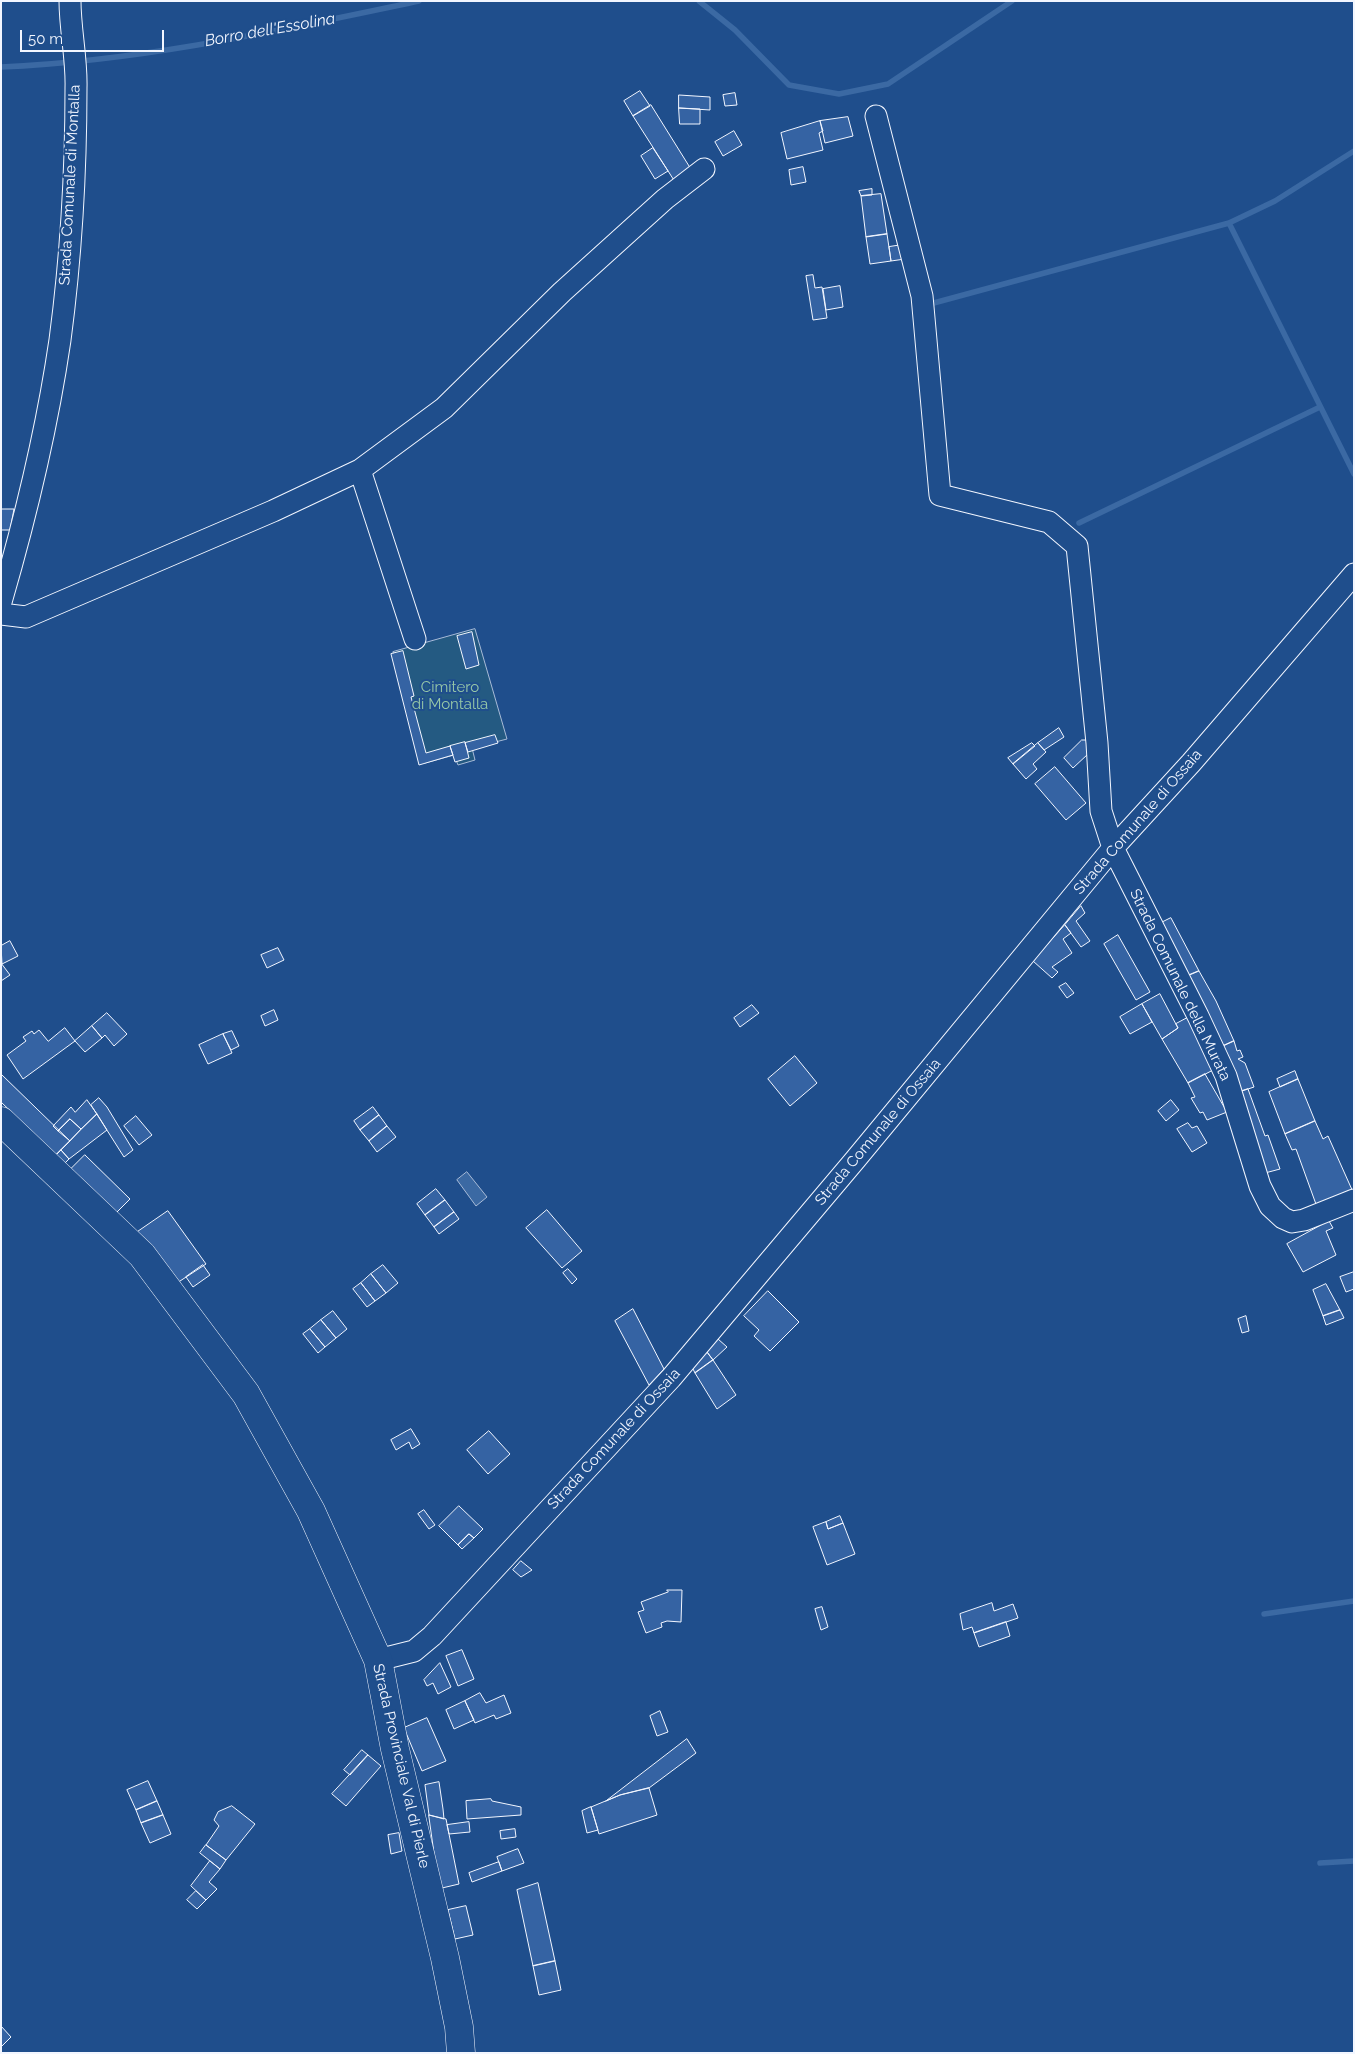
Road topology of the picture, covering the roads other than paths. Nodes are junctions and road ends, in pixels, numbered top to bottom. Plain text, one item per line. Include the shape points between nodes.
1 (70, 1) edge
2 (876, 116) dead end
3 (704, 169) dead end
4 (360, 470) junction
5 (1354, 574) edge
6 (1, 602) edge
7 (1, 614) edge
8 (415, 639) dead end
9 (1113, 848) junction
10 (1, 1121) edge
11 (1354, 1200) edge
12 (378, 1660) junction
13 (461, 2053) edge

1 - 6 street, Strada Comunale di Montalla via 76,86 70,245 61,331 42,439
2 - 9 street via 922,296 940,495 1049,522 1077,546 1101,811
3 - 4 street via 665,199 562,292 444,408
4 - 7 street via 26,617
4 - 8 street
5 - 9 street, Strada Comunale di Ossaia
9 - 11 street, Strada Comunale della Murata via 1226,1076 1260,1186 1270,1206 1292,1222
9 - 12 street, Strada Comunale di Ossaia via 672,1378 432,1636 414,1651
10 - 12 main road, Strada Provinciale Val di Pierle via 142,1255 246,1394 311,1511
12 - 13 main road, Strada Provinciale Val di Pierle via 394,1750 445,1958

